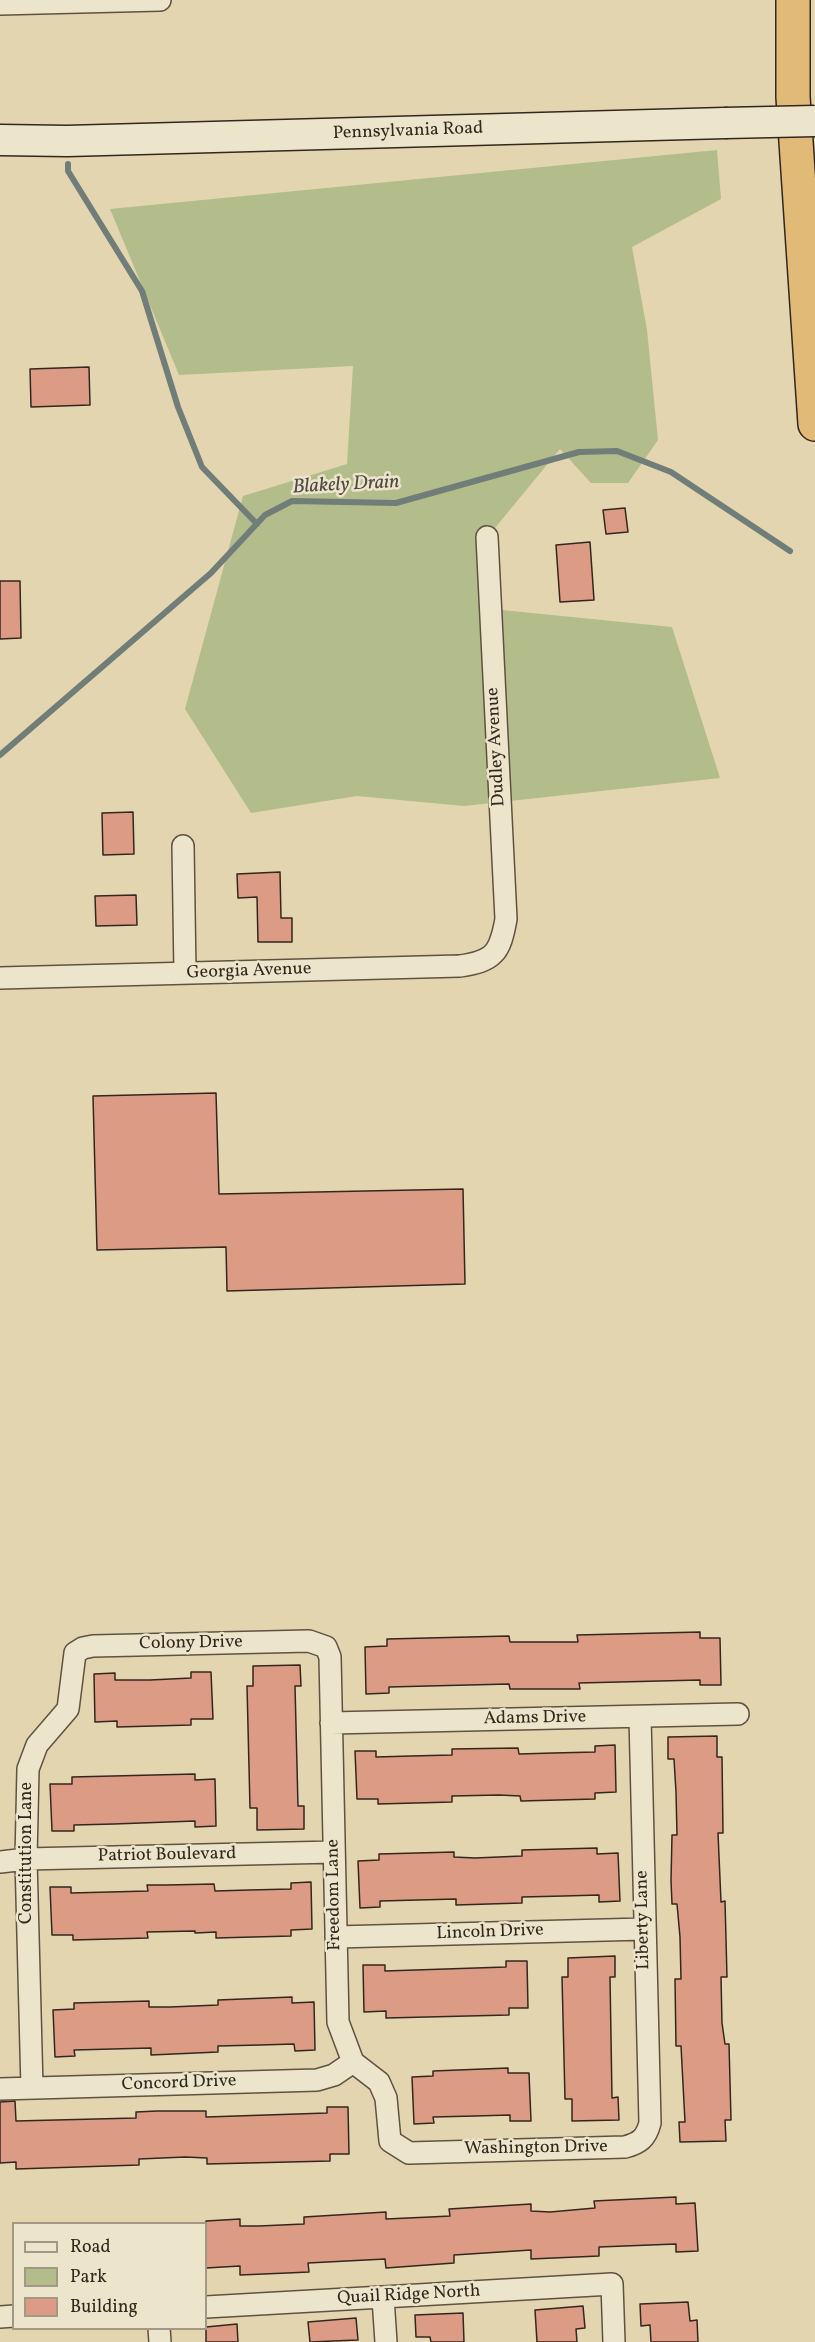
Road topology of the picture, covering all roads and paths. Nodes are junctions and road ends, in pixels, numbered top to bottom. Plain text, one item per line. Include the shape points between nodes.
1 (160, 0) edge
2 (779, 0) edge
3 (793, 0) edge
4 (0, 4) edge
5 (793, 97) junction
6 (815, 121) edge
7 (0, 140) edge
8 (815, 423) edge
9 (487, 537) dead end
10 (183, 846) dead end
11 (495, 954) joint
12 (185, 973) junction
13 (0, 978) edge
14 (289, 1641) joint
15 (93, 1646) joint
16 (738, 1714) dead end
17 (640, 1717) junction
18 (331, 1723) junction
19 (334, 1852) junction
20 (26, 1859) junction
21 (0, 1862) edge
22 (644, 1929) junction
23 (336, 1937) junction
24 (353, 2062) junction
25 (32, 2088) junction
26 (0, 2089) edge
27 (651, 2123) joint
28 (383, 2298) junction
29 (207, 2307) edge
30 (386, 2342) edge
31 (614, 2342) edge

1 - 4 street
2 - 5 highway
3 - 5 highway
5 - 8 highway
6 - 7 street, Pennsylvania Road, bridge
9 - 11 street, Dudley Avenue via 506,919
10 - 12 street
11 - 12 street, Georgia Avenue via 481,963 460,966
12 - 13 street, Georgia Avenue
14 - 15 street, Colony Drive
14 - 18 street, Freedom Lane via 309,1641 326,1647 330,1657
15 - 20 street, Constitution Lane via 75,1653 69,1709 32,1754 27,1780
16 - 17 street, Adams Drive
17 - 18 street, Adams Drive
17 - 22 street, Liberty Lane
18 - 19 street, Freedom Lane
19 - 20 street, Patriot Boulevard
19 - 23 street, Freedom Lane
20 - 21 street, Patriot Boulevard
20 - 25 street, Constitution Lane
22 - 23 street, Lincoln Drive
22 - 27 street, Liberty Lane
23 - 24 street, Freedom Lane via 338,2022
24 - 25 street, Concord Drive via 334,2075 317,2080
24 - 27 street, Washington Drive via 379,2082 386,2098 390,2141 409,2153 625,2147 644,2139
25 - 26 street, Concord Drive
28 - 29 street, Quail Ridge North
28 - 30 street
28 - 31 street, Quail Ridge North via 612,2284

